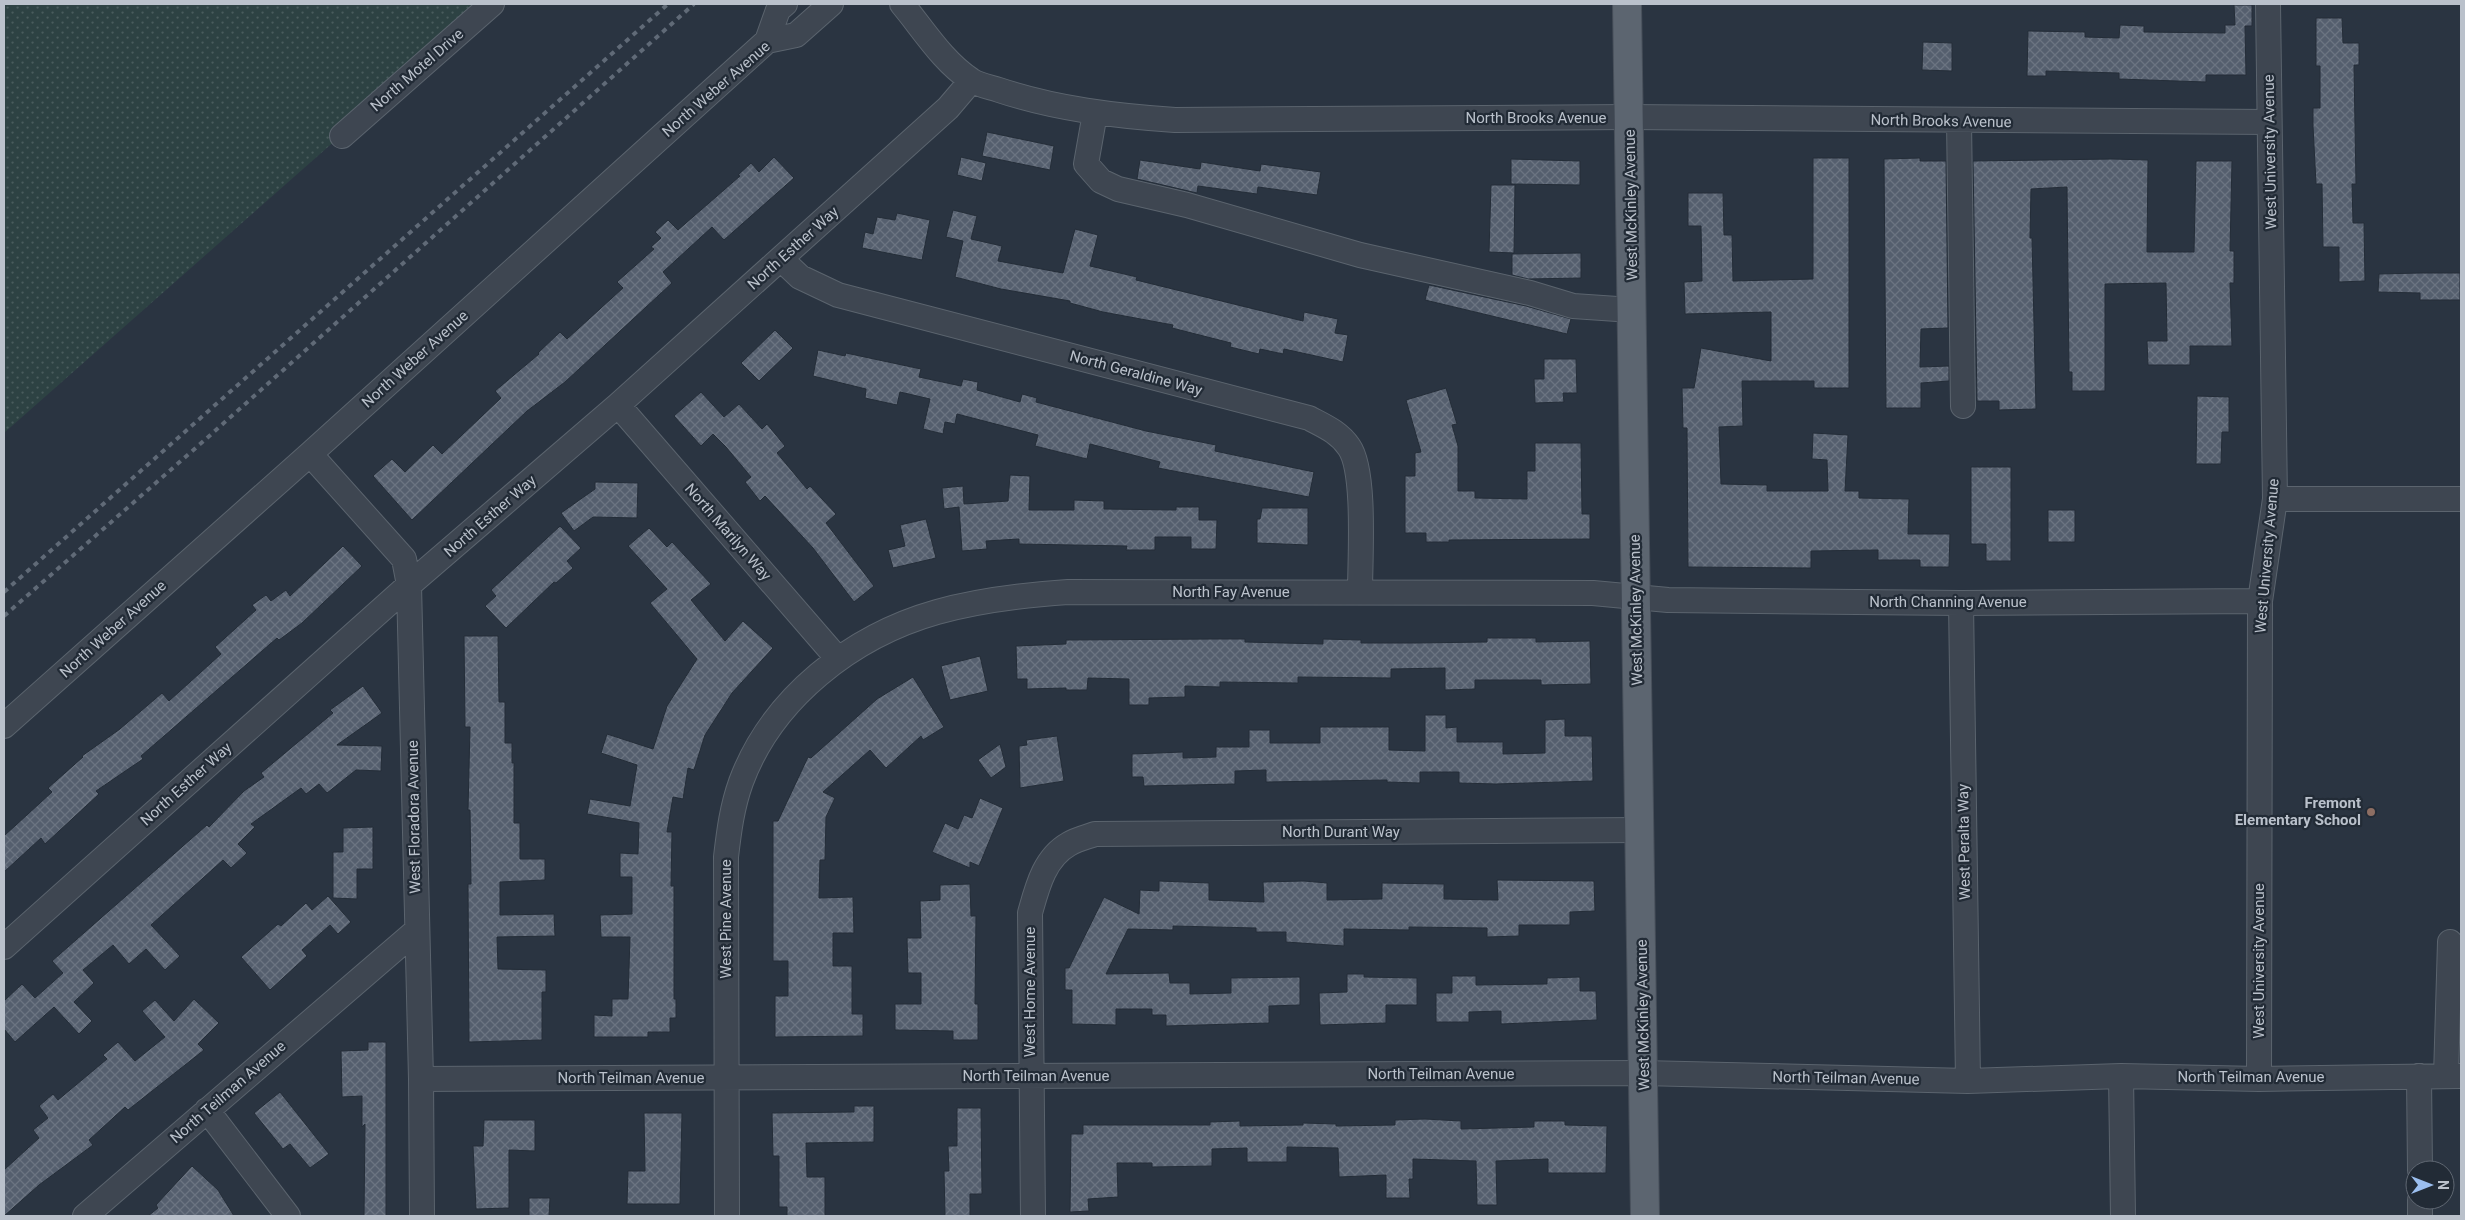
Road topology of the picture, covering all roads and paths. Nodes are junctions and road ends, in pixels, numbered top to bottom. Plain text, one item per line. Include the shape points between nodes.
1 (492, 4) edge
2 (785, 4) edge
3 (832, 4) edge
4 (902, 4) edge
5 (1628, 4) edge
6 (2268, 4) edge
7 (767, 41) junction
8 (971, 80) junction
9 (1096, 113) junction
10 (1629, 117) junction
11 (1959, 121) junction
12 (2269, 122) junction
13 (342, 136) dead end
14 (781, 259) junction
15 (1632, 310) junction
16 (618, 406) junction
17 (1963, 406) dead end
18 (310, 454) junction
19 (2275, 499) junction
20 (2461, 499) edge
21 (410, 585) junction
22 (1360, 592) junction
23 (1636, 597) junction
24 (2260, 601) junction
25 (1961, 603) junction
26 (838, 659) junction
27 (4, 726) edge
28 (1640, 830) junction
29 (1050, 862) joint
30 (416, 930) junction
31 (2450, 942) dead end
32 (4, 947) edge
33 (2455, 1013) edge
34 (1643, 1073) junction
35 (1030, 1076) junction
36 (2121, 1076) junction
37 (2419, 1076) junction
38 (2453, 1076) edge
39 (725, 1077) junction
40 (421, 1079) junction
41 (2259, 1079) junction
42 (1968, 1080) junction
43 (206, 1110) junction
44 (2420, 1160) edge
45 (85, 1216) edge
46 (288, 1216) edge
47 (422, 1216) edge
48 (727, 1216) edge
49 (1033, 1216) edge
50 (1645, 1216) edge
51 (2123, 1216) edge

1 - 13 street, North Motel Drive
2 - 7 street via 778,10
3 - 7 street, North Weber Avenue via 796,35
4 - 8 street, North Brooks Avenue via 950,62
5 - 10 main road, West McKinley Avenue
6 - 12 street, West University Avenue
7 - 18 street, North Weber Avenue
8 - 9 street, North Brooks Avenue via 1016,95
8 - 14 street, North Esther Way via 948,108
9 - 10 street, North Brooks Avenue via 1175,120
9 - 15 street via 1086,164 1100,181 1118,189 1187,205 1360,255 1530,293 1573,306
10 - 11 street, North Brooks Avenue
10 - 15 main road, West McKinley Avenue
11 - 12 street, North Brooks Avenue
11 - 17 street
12 - 19 street, West University Avenue
14 - 16 street, North Esther Way
14 - 22 street, North Geraldine Way via 800,277 838,295 1309,418 1332,430 1350,448 1359,474
15 - 23 main road, West McKinley Avenue
16 - 21 street, North Esther Way
16 - 26 street, North Marilyn Way
18 - 21 street, West Floradora Avenue via 404,559
18 - 27 street, North Weber Avenue
19 - 20 street
19 - 24 street, West University Avenue
21 - 30 street, West Floradora Avenue
21 - 32 street, North Esther Way
22 - 23 street, North Fay Avenue via 1593,593
22 - 26 street, North Fay Avenue via 1068,592 1027,595 936,612 890,631
23 - 25 street, North Channing Avenue
23 - 28 main road, West McKinley Avenue
24 - 25 street, North Channing Avenue
24 - 41 street, West University Avenue
25 - 42 street, West Peralta Way
26 - 39 street, West Pine Avenue via 809,682 758,745 741,782 731,818 726,856
28 - 29 street, North Durant Way via 1095,834 1068,844
28 - 34 main road, West McKinley Avenue
29 - 35 street, West Home Avenue via 1038,884 1030,914
30 - 40 street, West Floradora Avenue
30 - 43 street, North Teilman Avenue
31 - 33 street
33 - 38 street
34 - 35 street, North Teilman Avenue
34 - 42 street, North Teilman Avenue
34 - 50 main road, West McKinley Avenue
35 - 39 street, North Teilman Avenue
35 - 49 street, West Home Avenue
36 - 41 street, North Teilman Avenue
36 - 42 street, North Teilman Avenue
36 - 51 street
37 - 38 street, North Teilman Avenue
37 - 41 street, North Teilman Avenue
37 - 44 street
39 - 40 street, North Teilman Avenue
39 - 48 street, West Pine Avenue
40 - 47 street, West Floradora Avenue
43 - 45 street, North Teilman Avenue
43 - 46 street

